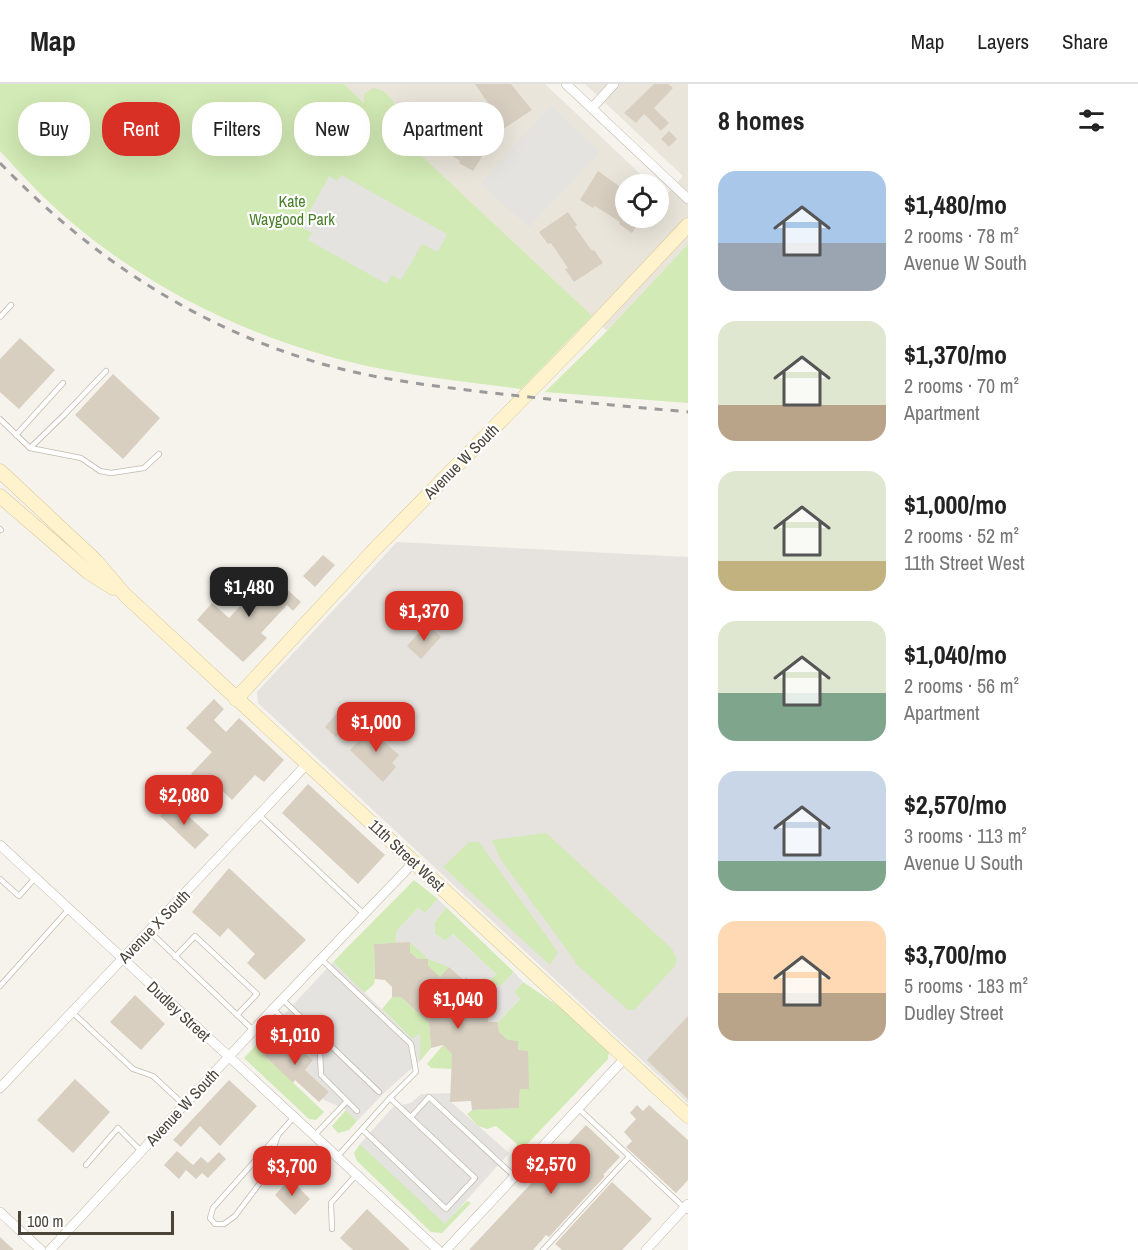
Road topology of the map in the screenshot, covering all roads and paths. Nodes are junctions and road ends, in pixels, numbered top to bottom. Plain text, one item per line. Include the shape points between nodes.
1 (566, 84) edge
2 (614, 84) edge
3 (592, 108) junction
4 (688, 200) edge
5 (688, 225) edge
6 (11, 305) dead end
7 (0, 317) edge
8 (106, 371) dead end
9 (63, 383) dead end
10 (0, 419) edge
11 (16, 435) junction
12 (30, 448) junction
13 (159, 454) dead end
14 (0, 471) edge
15 (0, 496) edge
16 (125, 595) junction
17 (236, 699) junction
18 (308, 764) junction
19 (259, 815) junction
20 (1, 848) edge
21 (414, 862) junction
22 (35, 878) junction
23 (0, 879) edge
24 (69, 909) junction
25 (365, 914) junction
26 (149, 931) junction
27 (175, 957) junction
28 (122, 959) junction
29 (321, 959) junction
30 (0, 986) edge
31 (282, 999) junction
32 (273, 1009) junction
33 (72, 1012) junction
34 (237, 1015) junction
35 (253, 1030) junction
36 (229, 1056) junction
37 (626, 1057) junction
38 (0, 1088) edge
39 (379, 1092) dead end
40 (390, 1098) junction
41 (347, 1101) junction
42 (184, 1105) junction
43 (578, 1108) junction
44 (357, 1111) dead end
45 (688, 1116) edge
46 (294, 1117) junction
47 (411, 1117) junction
48 (362, 1129) junction
49 (278, 1135) junction
50 (314, 1136) junction
51 (141, 1151) junction
52 (337, 1157) junction
53 (629, 1157) junction
54 (86, 1165) dead end
55 (356, 1175) junction
56 (514, 1176) junction
57 (687, 1208) edge
58 (0, 1212) edge
59 (332, 1229) dead end
60 (41, 1250) edge
61 (50, 1250) edge
62 (438, 1250) edge
63 (446, 1250) edge
64 (543, 1250) edge
65 (646, 1250) edge

1 - 3 street
2 - 3 street
3 - 4 street
5 - 17 main road, Avenue W South via 382,541
6 - 7 lane
8 - 12 lane
9 - 11 lane
10 - 11 lane
11 - 12 lane
12 - 13 lane via 81,459 111,473 144,468
14 - 16 main road, 11th Street West via 96,561
15 - 16 main road, 11th Street West via 88,572
16 - 17 main road, 11th Street West
17 - 18 main road, 11th Street West
18 - 19 street, Avenue X South
18 - 21 main road, 11th Street West
19 - 25 lane
19 - 26 street, Avenue X South
20 - 22 street, Dudley Street
21 - 25 street, Avenue W South
21 - 37 main road, 11th Street West
22 - 23 lane via 19,896
22 - 24 street, Dudley Street
24 - 28 street, Dudley Street
24 - 30 lane
25 - 29 street, Avenue W South
26 - 27 lane
26 - 28 street, Avenue X South
27 - 34 lane
27 - 34 lane via 195,936 257,994
28 - 33 street, Avenue X South
28 - 36 street, Dudley Street
29 - 31 street, Avenue W South
29 - 40 lane via 411,1044 416,1072
31 - 32 street, Avenue W South
31 - 39 lane
32 - 35 street, Avenue W South
32 - 41 lane via 320,1052 321,1075
33 - 38 street, Avenue X South
33 - 42 lane via 133,1068 153,1076
34 - 35 lane
35 - 36 street, Avenue W South
36 - 42 street, Avenue W South
36 - 46 street, Dudley Street
37 - 43 street
37 - 45 main road, 11th Street West
40 - 47 lane
40 - 48 lane
41 - 44 lane
41 - 50 lane
42 - 51 street, Avenue W South
43 - 53 lane
43 - 56 street
46 - 49 lane
46 - 50 street, Dudley Street
47 - 48 lane via 475,1178 446,1209
47 - 56 lane via 429,1097
48 - 52 lane
49 - 49 lane via 213,1208 210,1218 215,1224 224,1224 236,1216 263,1179
50 - 52 street, Dudley Street
51 - 54 lane via 118,1128
51 - 61 street, Avenue W South
52 - 55 street, Dudley Street
53 - 57 lane
53 - 64 lane
55 - 59 lane via 331,1203
55 - 62 street, Dudley Street
56 - 63 street
57 - 65 street
58 - 60 street

